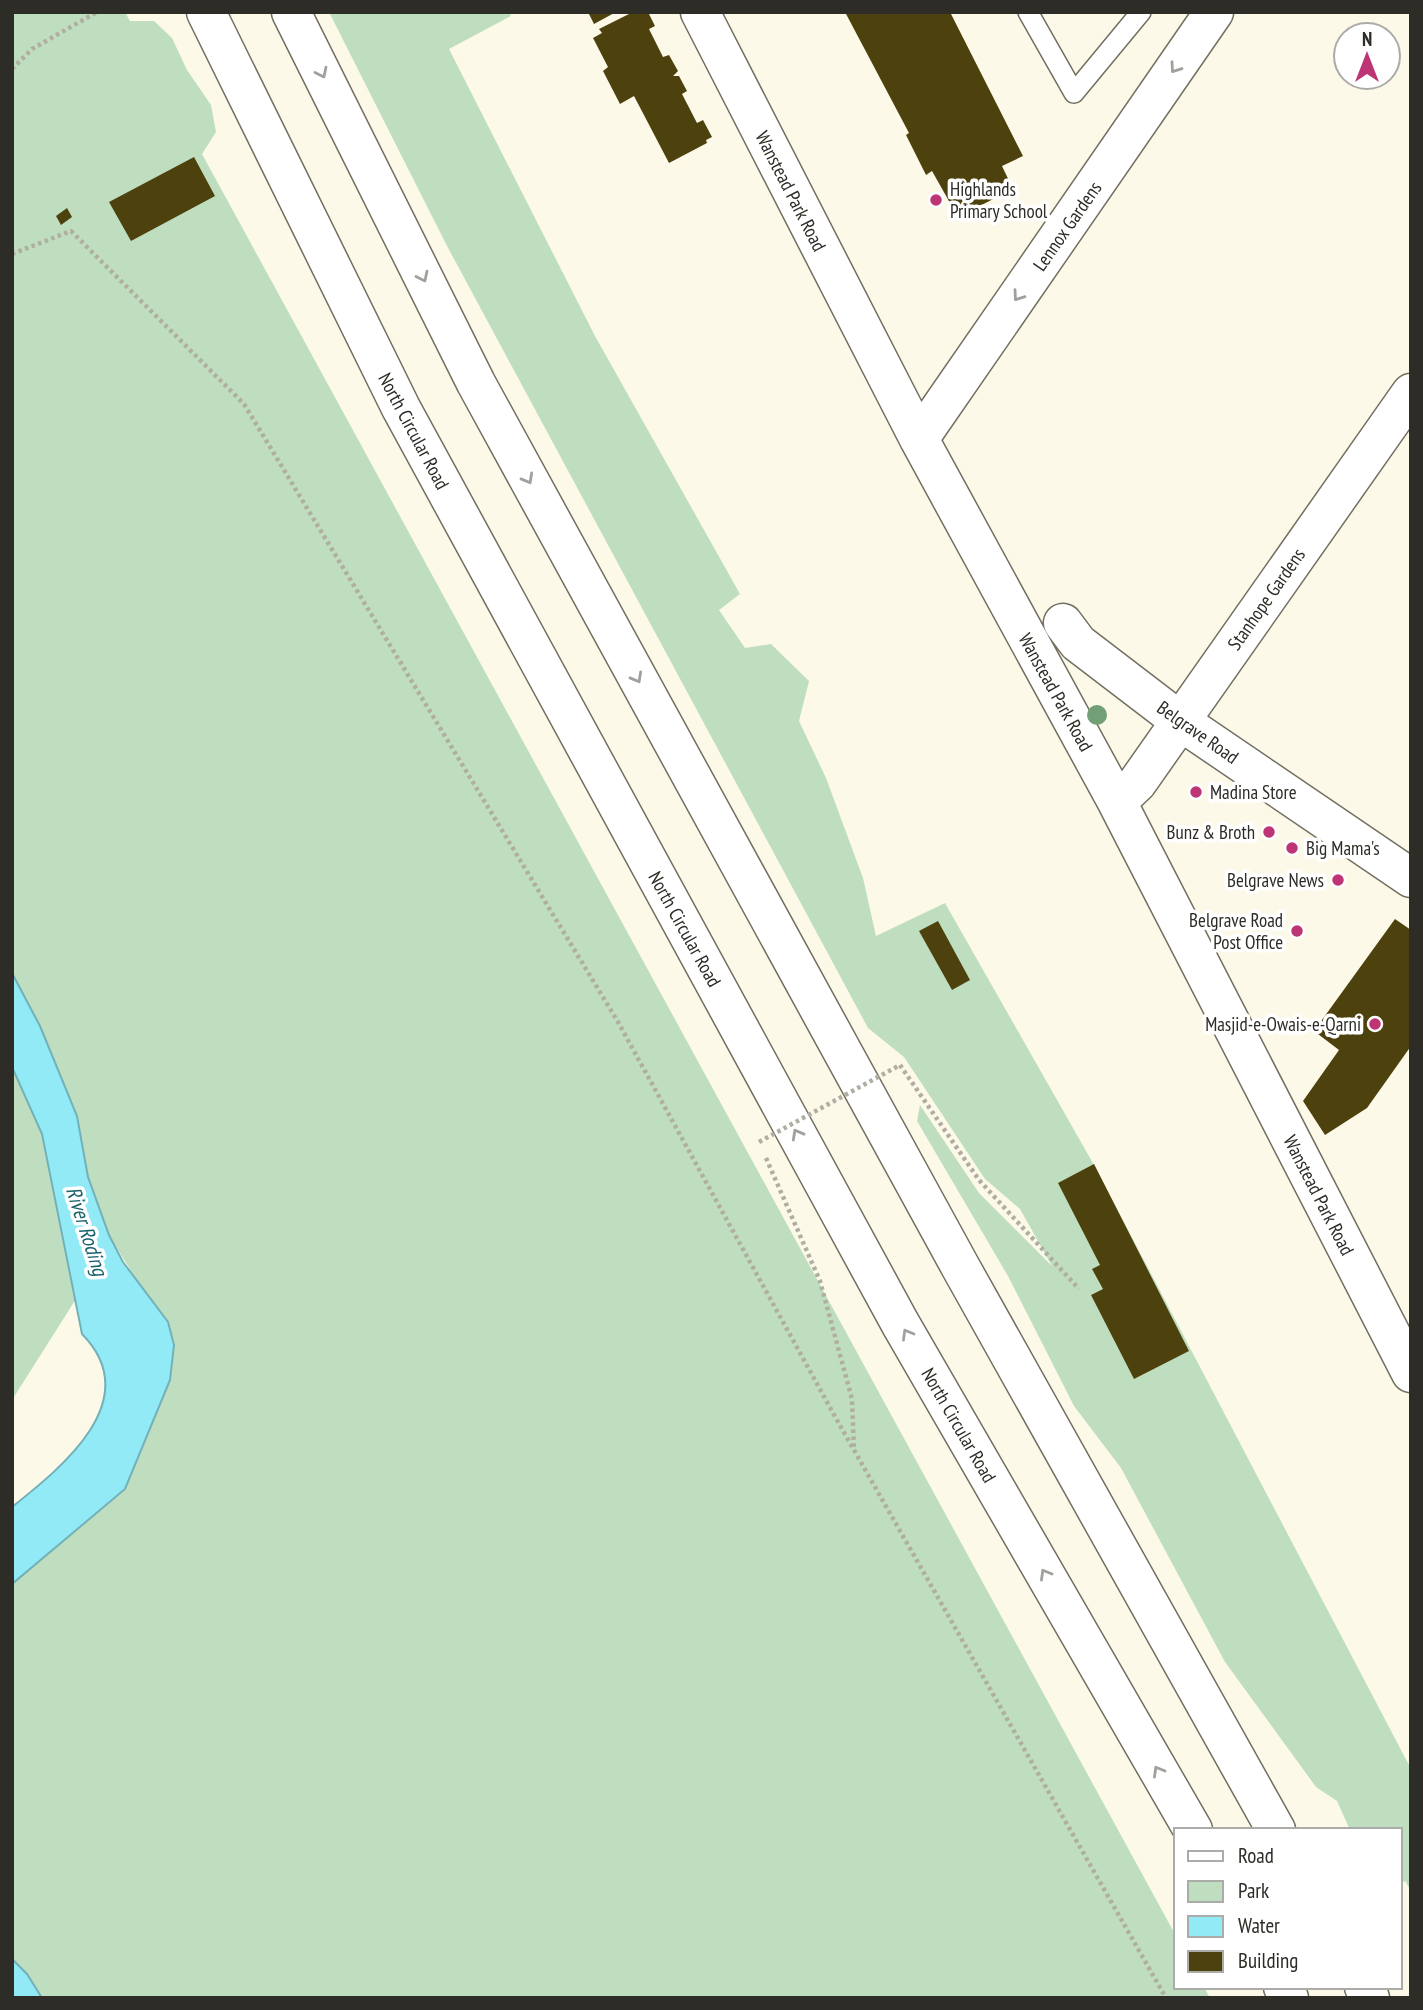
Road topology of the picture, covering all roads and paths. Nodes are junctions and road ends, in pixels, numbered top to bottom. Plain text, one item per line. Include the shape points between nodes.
1 (97, 12) edge
2 (206, 12) edge
3 (291, 12) edge
4 (700, 12) edge
5 (1028, 12) edge
6 (1140, 12) edge
7 (1214, 12) edge
8 (12, 69) edge
9 (12, 254) edge
10 (1411, 393) edge
11 (919, 439) junction
12 (1063, 623) dead end
13 (1180, 721) junction
14 (1117, 802) junction
15 (1411, 878) edge
16 (1079, 1289) dead end
17 (1411, 1373) edge
18 (854, 1450) junction
19 (1191, 1828) edge
20 (1275, 1828) edge
21 (1167, 1998) edge

1 - 8 path via 32,50
19 -> 2 main road, North Circular Road via 900,1323 401,408
3 -> 20 main road via 476,383 953,1254
4 - 11 main road, Wanstead Park Road
5 - 6 lane via 1074,93
7 -> 11 main road, Lennox Gardens
9 - 18 path via 71,231 244,404 618,1022
10 - 13 main road, Stanhope Gardens
11 - 14 main road, Wanstead Park Road
12 - 13 main road, Belgrave Road via 1078,643
13 - 14 main road, Stanhope Gardens via 1138,783
13 - 15 main road, Belgrave Road
14 - 17 main road, Wanstead Park Road
16 - 18 path, bridge via 978,1180 900,1065 759,1142 820,1281 852,1399
18 - 21 path

